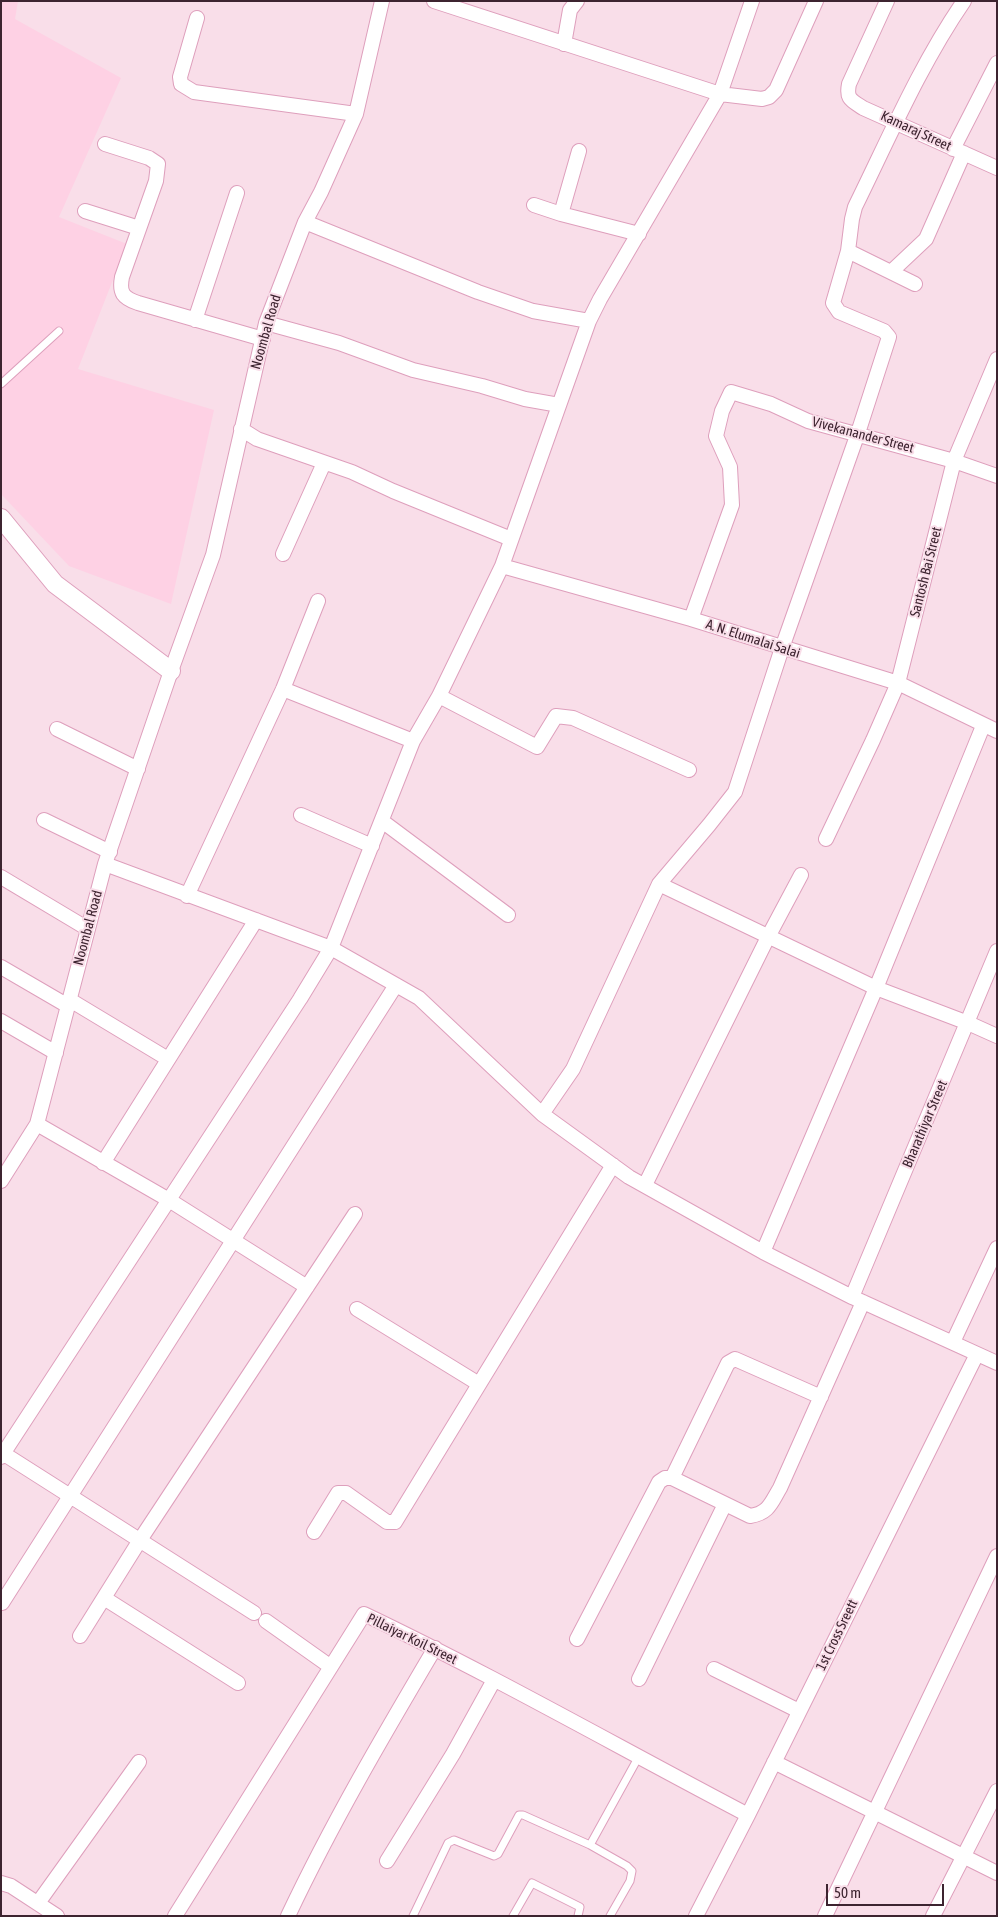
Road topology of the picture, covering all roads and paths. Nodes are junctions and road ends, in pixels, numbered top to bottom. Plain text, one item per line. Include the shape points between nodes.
1 (382, 1) edge
2 (434, 1) edge
3 (577, 1) edge
4 (752, 1) edge
5 (816, 1) edge
6 (887, 1) edge
7 (964, 1) edge
8 (197, 18) dead end
9 (564, 44) junction
10 (997, 63) edge
11 (720, 94) junction
12 (356, 114) junction
13 (896, 122) junction
14 (105, 144) dead end
15 (579, 151) dead end
16 (959, 151) junction
17 (997, 168) edge
18 (237, 193) dead end
19 (534, 205) dead end
20 (85, 211) dead end
21 (561, 214) junction
22 (305, 222) junction
23 (139, 228) junction
24 (639, 234) junction
25 (848, 251) junction
26 (892, 271) junction
27 (915, 284) dead end
28 (196, 320) junction
29 (589, 321) junction
30 (266, 323) junction
31 (59, 331) dead end
32 (262, 339) junction
33 (997, 359) edge
34 (1, 384) edge
35 (559, 405) junction
36 (241, 429) junction
37 (858, 433) junction
38 (954, 460) junction
39 (324, 463) junction
40 (997, 476) edge
41 (1, 518) edge
42 (511, 539) junction
43 (283, 554) dead end
44 (502, 566) junction
45 (318, 602) dead end
46 (691, 619) junction
47 (782, 648) junction
48 (171, 671) junction
49 (898, 683) junction
50 (283, 689) junction
51 (439, 696) junction
52 (983, 726) junction
53 (57, 728) dead end
54 (997, 731) edge
55 (413, 741) junction
56 (138, 769) junction
57 (689, 770) dead end
58 (300, 815) dead end
59 (44, 820) dead end
60 (382, 821) junction
61 (826, 839) dead end
62 (372, 846) junction
63 (108, 858) junction
64 (801, 875) dead end
65 (1, 876) edge
66 (659, 884) junction
67 (187, 896) junction
68 (508, 915) dead end
69 (256, 920) junction
70 (88, 929) junction
71 (768, 937) junction
72 (330, 948) junction
73 (997, 951) edge
74 (1, 967) edge
75 (396, 985) junction
76 (876, 988) junction
77 (69, 1003) junction
78 (1, 1021) edge
79 (968, 1023) junction
80 (997, 1036) edge
81 (56, 1053) junction
82 (168, 1059) junction
83 (542, 1114) junction
84 (37, 1124) junction
85 (103, 1163) junction
86 (613, 1165) junction
87 (1, 1181) edge
88 (645, 1186) junction
89 (168, 1200) junction
90 (354, 1214) dead end
91 (233, 1241) junction
92 (997, 1248) edge
93 (762, 1252) junction
94 (307, 1287) junction
95 (857, 1299) junction
96 (357, 1309) dead end
97 (953, 1342) junction
98 (977, 1354) junction
99 (997, 1363) edge
100 (479, 1384) junction
101 (821, 1396) junction
102 (2, 1454) edge
103 (672, 1478) junction
104 (70, 1495) junction
105 (725, 1504) junction
106 (314, 1532) dead end
107 (140, 1540) junction
108 (997, 1556) edge
109 (104, 1598) junction
110 (2, 1603) edge
111 (80, 1636) dead end
112 (577, 1639) dead end
113 (435, 1648) junction
114 (330, 1667) junction
115 (714, 1669) dead end
116 (638, 1679) dead end
117 (494, 1680) junction
118 (238, 1683) dead end
119 (799, 1711) junction
120 (638, 1758) junction
121 (139, 1762) dead end
122 (774, 1762) junction
123 (997, 1791) edge
124 (874, 1812) junction
125 (748, 1815) junction
126 (590, 1845) junction
127 (962, 1857) junction
128 (388, 1861) dead end
129 (997, 1873) edge
130 (1, 1883) edge
131 (38, 1903) junction
132 (56, 1916) edge
133 (175, 1916) edge
134 (288, 1916) edge
135 (413, 1916) edge
136 (513, 1916) edge
137 (578, 1916) edge
138 (610, 1916) edge
139 (696, 1916) edge
140 (825, 1916) edge
141 (933, 1916) edge

1 - 12 street, Noombal Road
2 - 9 street
3 - 9 street via 570,10
4 - 11 street
5 - 11 street via 776,90 769,97
6 - 13 street, Kamaraj Street via 847,93 850,100 863,108
7 - 13 street
8 - 12 street via 180,77 186,88 194,92
9 - 11 street
10 - 16 street
11 - 24 street
12 - 22 street, Noombal Road
13 - 16 street, Kamaraj Street
13 - 25 street via 855,207
14 - 23 street via 158,164 156,181
15 - 21 street
16 - 17 street, Kamaraj Street
16 - 26 street via 926,239
18 - 28 street
19 - 21 street
20 - 23 street
21 - 24 street
22 - 29 street via 478,292 533,310
22 - 30 street, Noombal Road
23 - 28 street via 122,277 120,287 123,295 138,304
24 - 29 street
25 - 26 street
25 - 37 street via 833,302 839,312 889,336
26 - 27 street
28 - 32 street
29 - 35 street
30 - 32 street, Noombal Road
30 - 35 street via 339,343 413,370
31 - 34 lane
32 - 36 street, Noombal Road
33 - 38 street, Santosh Bai Street
35 - 42 street
36 - 39 street via 257,439
36 - 48 street, Noombal Road via 213,554
37 - 38 street, Vivekanander Street
37 - 46 street, Vivekanander Street via 808,420 731,392 716,436 730,467 732,505
37 - 47 street
38 - 40 street, Vivekanander Street
38 - 49 street, Santosh Bai Street
39 - 42 street
39 - 43 street
41 - 48 street via 55,584
42 - 44 street
44 - 46 street, A. N. Elumalai Salai
44 - 51 street
45 - 50 street
46 - 47 street, A. N. Elumalai Salai
47 - 49 street, A. N. Elumalai Salai
47 - 66 street via 735,792
48 - 56 street, Noombal Road
49 - 52 street, A. N. Elumalai Salai
49 - 61 street, Santosh Bai Street
50 - 55 street
50 - 67 street
51 - 55 street
51 - 57 street via 537,747 556,716 573,718
52 - 54 street, A. N. Elumalai Salai
52 - 76 street
53 - 56 street
55 - 60 street
56 - 63 street, Noombal Road
58 - 62 street
59 - 63 street
60 - 62 street
60 - 68 street
62 - 72 street
63 - 67 street
63 - 70 street, Noombal Road
64 - 71 street
65 - 70 street
66 - 71 street
66 - 83 street via 573,1069
67 - 69 street
69 - 72 street
69 - 82 street
70 - 77 street, Noombal Road
71 - 76 street
71 - 88 street
72 - 75 street
72 - 89 street
73 - 79 street, Bharathiyar Street
74 - 77 street
75 - 83 street via 419,998
75 - 91 street
76 - 79 street
76 - 93 street
77 - 81 street, Noombal Road
77 - 82 street
78 - 81 street
79 - 80 street
79 - 95 street, Bharathiyar Street
81 - 84 street, Noombal Road
82 - 85 street
83 - 86 street
84 - 85 street
84 - 87 street, Noombal Road
85 - 89 street
86 - 88 street
86 - 100 street
88 - 93 street
89 - 91 street
89 - 102 street
90 - 94 street
91 - 94 street
91 - 104 street
92 - 97 street
93 - 95 street
94 - 107 street
95 - 97 street
95 - 101 street, Bharathiyar Street
96 - 100 street
97 - 98 street
98 - 99 street
98 - 119 street, 1st Cross Sreett
100 - 106 street via 395,1522 387,1522 342,1492 338,1493
101 - 103 street via 735,1359 728,1363
101 - 105 street, Bharathiyar Street via 767,1510 750,1516
102 - 104 street
103 - 105 street, Bharathiyar Street
103 - 112 street via 664,1478 660,1482
104 - 107 street
104 - 110 street
105 - 116 street
107 - 109 street
107 - 114 street via 260,1617
108 - 124 street
109 - 111 street
109 - 118 street
113 - 114 street, Pillaiyar Koil Street via 364,1614
113 - 117 street, Pillaiyar Koil Street
113 - 134 street via 368,1761
114 - 133 street, Pillaiyar Koil Street
115 - 119 street
117 - 120 street, Pillaiyar Koil Street
117 - 128 street
119 - 122 street, 1st Cross Sreett
120 - 125 street, Pillaiyar Koil Street
120 - 126 lane
121 - 131 street
122 - 124 street
122 - 125 street, 1st Cross Sreett
123 - 127 street
124 - 127 street
124 - 140 street
125 - 139 street, 1st Cross Sreett
126 - 135 lane via 519,1815 494,1856 454,1840 448,1843
126 - 138 lane via 632,1871 630,1881
127 - 129 street
127 - 141 street
130 - 131 street
131 - 132 street
136 - 137 lane via 532,1883 580,1907

